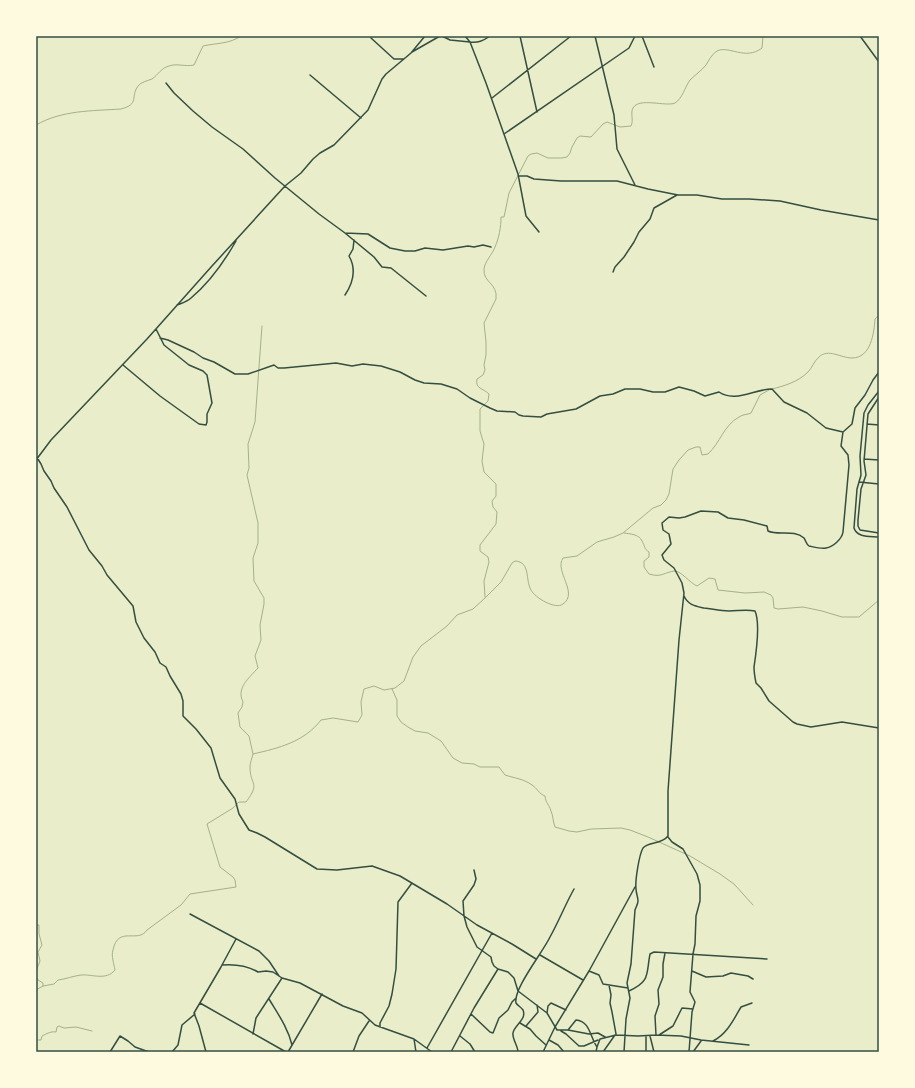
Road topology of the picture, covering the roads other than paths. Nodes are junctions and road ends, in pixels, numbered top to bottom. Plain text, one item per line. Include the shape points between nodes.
1 (425, 36) edge
2 (465, 36) edge
3 (490, 36) edge
4 (520, 36) edge
5 (571, 36) edge
6 (595, 36) edge
7 (635, 36) edge
8 (642, 36) edge
9 (860, 36) edge
10 (370, 38) dead end
11 (470, 42) junction
12 (411, 53) junction
13 (404, 59) junction
14 (879, 62) edge
15 (602, 67) junction
16 (654, 67) dead end
17 (527, 71) junction
18 (310, 75) dead end
19 (166, 83) dead end
20 (492, 98) junction
21 (537, 112) junction
22 (361, 118) junction
23 (504, 134) junction
24 (519, 176) junction
25 (286, 186) junction
26 (635, 186) junction
27 (678, 194) junction
28 (879, 220) edge
29 (539, 232) dead end
30 (345, 233) junction
31 (238, 238) junction
32 (354, 240) junction
33 (492, 247) dead end
34 (613, 272) dead end
35 (345, 295) dead end
36 (426, 296) dead end
37 (177, 305) junction
38 (156, 329) junction
39 (160, 338) junction
40 (123, 365) junction
41 (879, 372) edge
42 (879, 392) edge
43 (876, 395) junction
44 (879, 397) edge
45 (867, 424) junction
46 (879, 425) edge
47 (843, 432) junction
48 (37, 457) edge
49 (864, 459) junction
50 (36, 460) edge
51 (879, 460) edge
52 (859, 482) junction
53 (863, 483) junction
54 (879, 484) edge
55 (879, 534) edge
56 (879, 537) edge
57 (684, 596) junction
58 (879, 728) edge
59 (668, 836) junction
60 (474, 870) dead end
61 (412, 883) junction
62 (635, 887) junction
63 (574, 890) dead end
64 (190, 914) dead end
65 (464, 916) junction
66 (492, 933) junction
67 (236, 939) junction
68 (482, 952) junction
69 (665, 952) junction
70 (693, 954) junction
71 (540, 955) junction
72 (536, 959) junction
73 (767, 960) dead end
74 (222, 965) junction
75 (498, 969) junction
76 (589, 971) junction
77 (691, 971) junction
78 (281, 977) junction
79 (753, 979) dead end
80 (584, 980) junction
81 (609, 985) junction
82 (628, 988) junction
83 (518, 991) junction
84 (629, 991) junction
85 (322, 994) junction
86 (269, 998) junction
87 (516, 999) junction
88 (200, 1003) junction
89 (752, 1003) dead end
90 (536, 1004) junction
91 (693, 1009) junction
92 (566, 1010) junction
93 (547, 1013) junction
94 (194, 1014) junction
95 (471, 1014) junction
96 (370, 1021) junction
97 (520, 1023) junction
98 (526, 1026) junction
99 (380, 1027) junction
100 (555, 1027) junction
101 (568, 1030) junction
102 (559, 1031) junction
103 (253, 1034) junction
104 (590, 1034) junction
105 (625, 1034) junction
106 (616, 1035) junction
107 (658, 1035) junction
108 (460, 1036) junction
109 (646, 1036) junction
110 (650, 1036) junction
111 (605, 1037) junction
112 (690, 1038) junction
113 (414, 1039) junction
114 (600, 1039) junction
115 (549, 1040) junction
116 (701, 1040) junction
117 (593, 1042) junction
118 (712, 1042) junction
119 (292, 1045) junction
120 (546, 1045) junction
121 (749, 1045) dead end
122 (596, 1047) junction
123 (427, 1048) junction
124 (110, 1052) edge
125 (149, 1052) edge
126 (172, 1052) edge
127 (206, 1052) edge
128 (287, 1052) edge
129 (354, 1052) edge
130 (416, 1052) edge
131 (432, 1052) edge
132 (451, 1052) edge
133 (475, 1052) edge
134 (518, 1052) edge
135 (543, 1052) edge
136 (564, 1052) edge
137 (596, 1052) edge
138 (603, 1052) edge
139 (624, 1052) edge
140 (646, 1052) edge
141 (654, 1052) edge
142 (690, 1052) edge
143 (693, 1052) edge

1 - 12 street
2 - 11 street
3 - 11 street via 481,42
4 - 17 street
5 - 17 street
6 - 15 street
7 - 15 street via 629,48
8 - 16 street
9 - 14 street
10 - 13 street via 394,59
11 - 12 street via 440,36
11 - 20 street
12 - 13 street
13 - 22 street via 382,79 368,110
15 - 21 street
15 - 26 street via 614,115 617,149
17 - 20 street
17 - 21 street
18 - 22 street
19 - 25 street via 212,127 243,149
20 - 23 street
21 - 23 street
22 - 25 street
23 - 24 street
24 - 26 street via 561,181 617,181
24 - 29 street via 526,216
25 - 30 street
25 - 31 street
26 - 27 street
27 - 28 street via 780,201
27 - 34 street via 654,208 650,219
30 - 32 street
30 - 33 street via 368,234 390,248 405,251 425,248 443,250 468,246
31 - 37 street
31 - 37 street via 215,273 192,298
32 - 35 street via 349,256 354,269 353,279
32 - 36 street via 384,268 391,268
37 - 38 street
38 - 39 street
38 - 40 street
39 - 40 street via 189,365 207,375 212,403 206,425 199,424 160,396
39 - 47 street via 237,374 248,374 274,365 278,368 336,363 381,366 424,383 441,384 457,389 490,408 515,412 523,416 541,416 576,409 600,396 626,389 665,392 679,387 706,396 719,392 733,397 772,389 784,402 807,413 826,428
40 - 48 street
41 - 47 street via 855,408 852,424
42 - 43 street
43 - 44 street
43 - 52 street via 864,413
44 - 45 street via 869,412
45 - 46 street
45 - 49 street
47 - 57 street via 841,446 848,456 849,465 841,538 828,548 809,546 802,537 783,532 770,533 767,526 728,518 718,512 701,510 685,517 669,517 662,522 662,528 669,534 671,544 662,555 674,568 682,583
48 - 50 street
48 - 61 street via 89,550 133,606 136,622 144,638 160,663 166,667 181,694 183,716 211,748 220,778 235,799 239,814 249,830 317,869 341,870 372,866
49 - 51 street
49 - 53 street via 866,475
52 - 53 street
52 - 56 street via 855,531 862,536
53 - 54 street
53 - 55 street via 858,526 863,531
57 - 58 street via 692,606 698,608 754,611 758,624 754,668 756,683 769,701 793,722 811,727 842,722
57 - 59 street via 678,640 668,791
59 - 62 street via 665,840 644,847 640,854
59 - 70 street via 683,849 700,885
60 - 65 street via 474,885 463,901
61 - 65 street
61 - 99 street via 398,902 396,968 389,1006
62 - 76 street
62 - 82 street via 638,902 635,910
63 - 71 street
64 - 67 street
65 - 66 street
65 - 68 street via 469,932
66 - 68 street
66 - 72 street
67 - 74 street
67 - 78 street via 259,951
68 - 75 street via 491,957 492,964
68 - 123 street
69 - 70 street
69 - 84 street via 651,953 643,984
69 - 107 street via 663,977 658,990
70 - 73 street
70 - 77 street
71 - 72 street
71 - 80 street
72 - 83 street
74 - 78 street via 240,965 258,972 273,972
74 - 88 street
75 - 83 street via 510,974
75 - 95 street
76 - 80 street
76 - 81 street via 599,975 603,984
77 - 79 street via 706,977 732,974
77 - 91 street via 690,992 695,1002
78 - 85 street
78 - 86 street
80 - 92 street
81 - 82 street
81 - 106 street
82 - 84 street
83 - 87 street
83 - 90 street
84 - 105 street
85 - 96 street via 362,1013
85 - 119 street
86 - 103 street via 256,1018
86 - 119 street via 280,1015
87 - 95 street via 500,1018 493,1033
87 - 97 street via 516,1003 523,1010
88 - 94 street
88 - 103 street
89 - 118 street via 741,1007 723,1035
90 - 93 street
90 - 98 street via 538,1012
91 - 107 street via 682,1008 673,1026
91 - 112 street
92 - 93 street via 551,1003
92 - 100 street
93 - 100 street
94 - 126 street via 182,1024 178,1045
94 - 127 street
95 - 108 street
96 - 99 street
96 - 129 street via 359,1036
97 - 98 street
97 - 134 street via 513,1033
98 - 120 street
99 - 113 street
100 - 102 street
100 - 115 street
101 - 102 street
101 - 104 street
101 - 104 street via 577,1020 584,1022
102 - 117 street via 579,1046
103 - 128 street
104 - 111 street via 598,1033
104 - 117 street
105 - 106 street
105 - 109 street
105 - 139 street
106 - 111 street
106 - 138 street
107 - 110 street
107 - 112 street
108 - 132 street
108 - 133 street
109 - 110 street
109 - 140 street
110 - 141 street
111 - 114 street
112 - 116 street
112 - 142 street
113 - 123 street
113 - 130 street
114 - 117 street
114 - 122 street
115 - 120 street
115 - 136 street
116 - 118 street
116 - 143 street
117 - 122 street
118 - 121 street
119 - 128 street
120 - 135 street
122 - 137 street
123 - 131 street
124 - 125 street via 120,1036 135,1047

